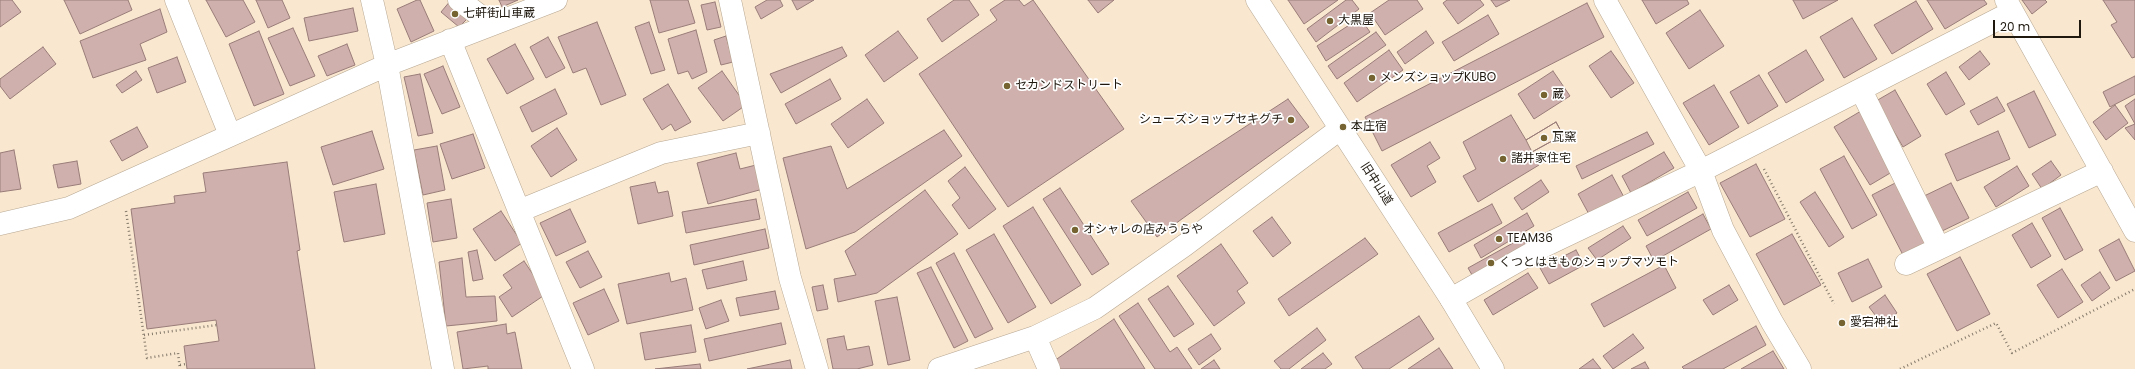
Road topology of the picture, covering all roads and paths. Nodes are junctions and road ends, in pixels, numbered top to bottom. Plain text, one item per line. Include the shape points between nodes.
1 (176, 0) edge
2 (372, 0) edge
3 (459, 0) edge
4 (556, 0) edge
5 (730, 0) edge
6 (1257, 0) edge
7 (1605, 0) edge
8 (2009, 6) edge
9 (491, 24) junction
10 (450, 40) junction
11 (387, 65) junction
12 (1861, 90) junction
13 (1340, 129) junction
14 (759, 133) junction
15 (230, 135) junction
16 (1752, 145) junction
17 (2102, 171) junction
18 (1701, 172) junction
19 (125, 203) dead end
20 (519, 211) junction
21 (0, 224) edge
22 (2135, 231) edge
23 (1939, 248) junction
24 (1906, 264) dead end
25 (2135, 289) edge
26 (1451, 299) junction
27 (1834, 304) dead end
28 (217, 325) dead end
29 (144, 335) junction
30 (1035, 337) junction
31 (186, 364) dead end
32 (180, 365) junction
33 (180, 369) edge
34 (443, 369) edge
35 (583, 369) edge
36 (817, 369) edge
37 (939, 369) edge
38 (1049, 369) edge
39 (1493, 369) edge
40 (1800, 369) edge
41 (1900, 369) edge

1 - 15 street
2 - 11 street
3 - 9 street
4 - 9 street
5 - 14 street
6 - 13 street, 旧中山道
7 - 18 street
8 - 12 street
8 - 17 street
9 - 10 street
10 - 11 street
10 - 20 street
11 - 15 street
11 - 34 street
12 - 16 street
12 - 23 street
13 - 26 street, 旧中山道
13 - 30 street via 1185,245 1094,308
14 - 20 street via 661,153
14 - 36 street via 790,278
15 - 21 street via 69,208
16 - 18 street
16 - 27 path
17 - 22 street
17 - 23 street
18 - 26 street via 1546,245
18 - 40 street via 1723,230
19 - 29 path
20 - 35 street
23 - 24 street
25 - 41 path via 2012,353 1996,323
26 - 39 street, 旧中山道
28 - 29 path
29 - 32 path via 147,358 178,353
30 - 37 street
30 - 38 street
31 - 32 path
32 - 33 path

